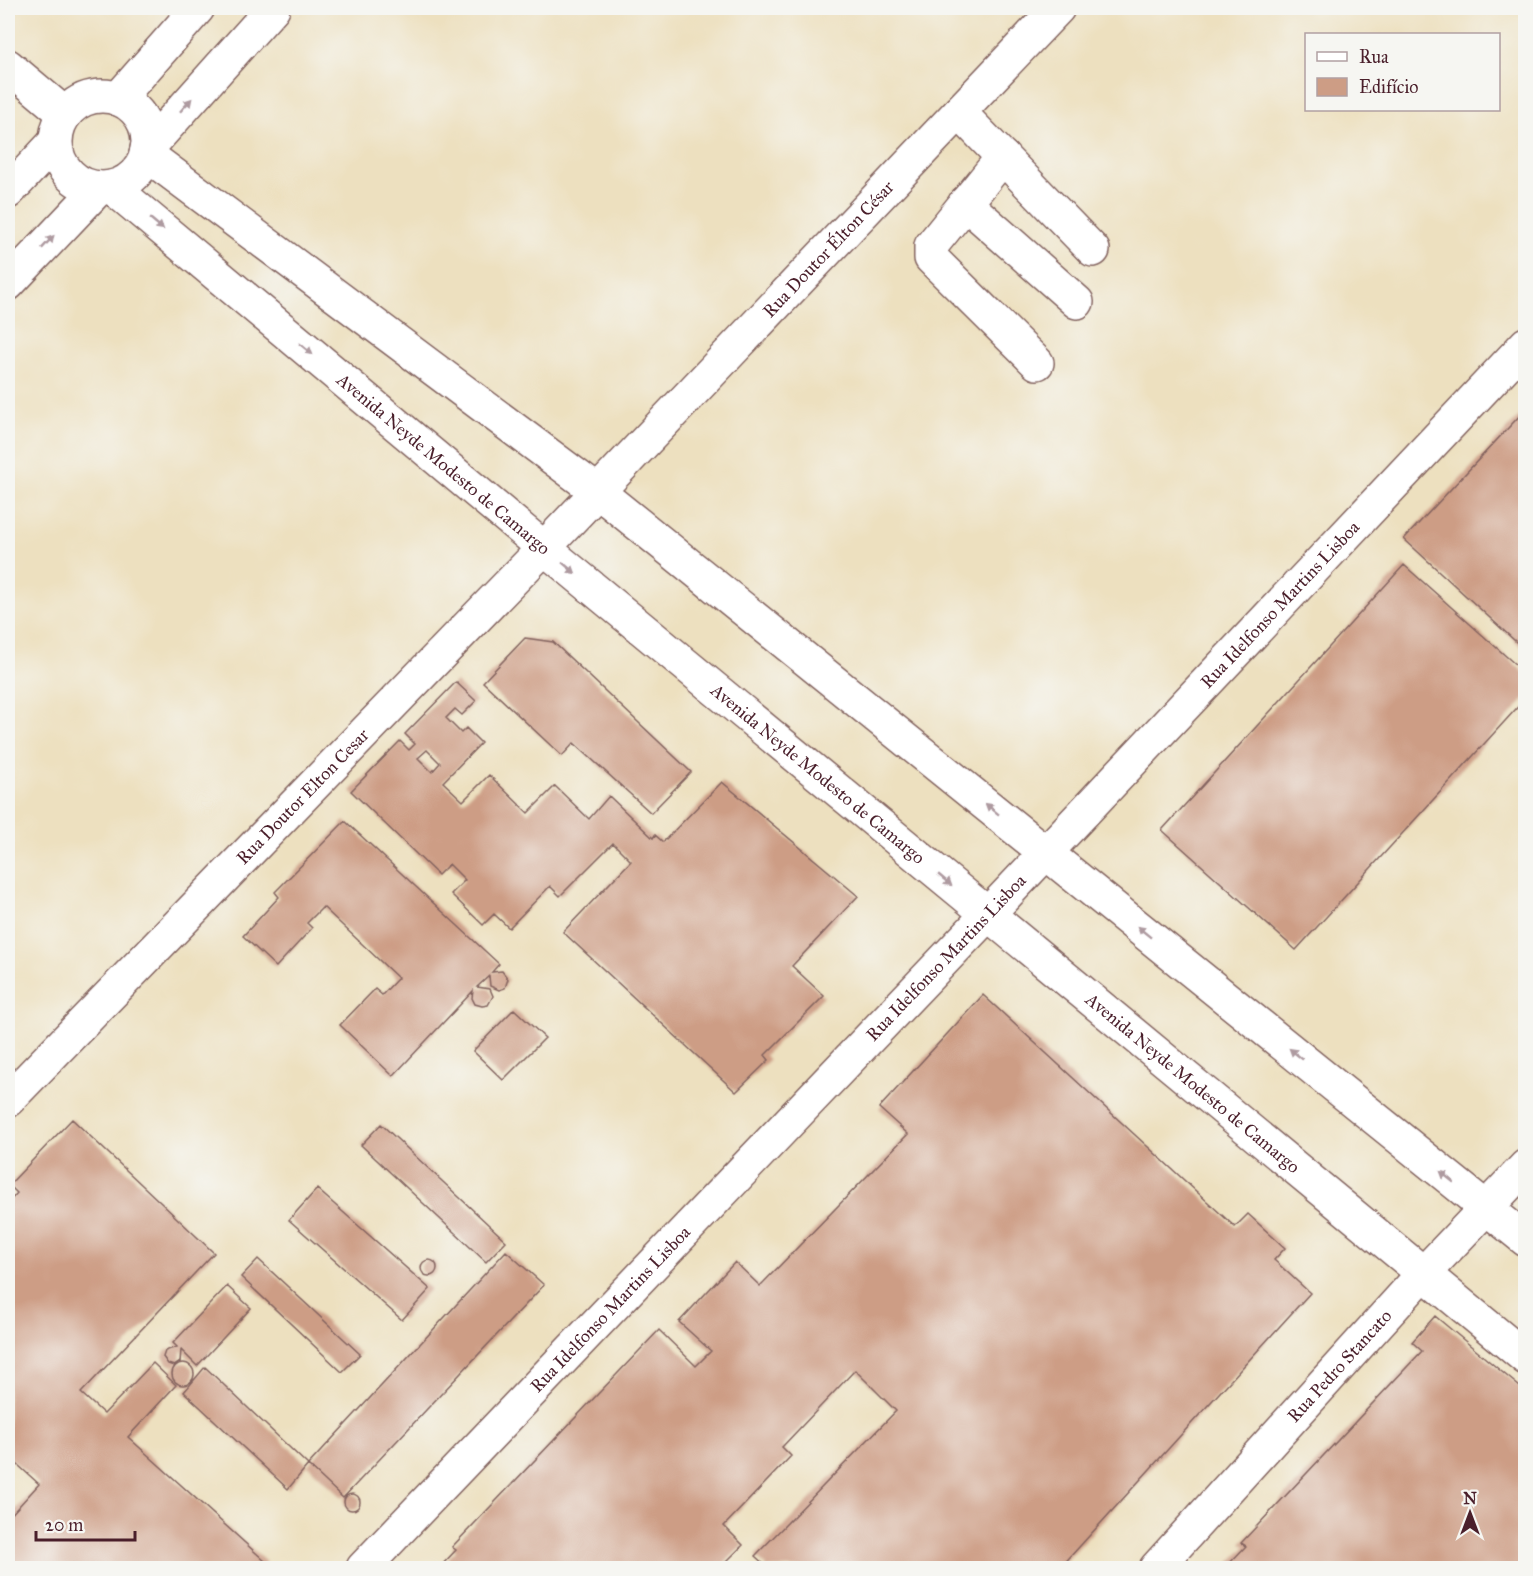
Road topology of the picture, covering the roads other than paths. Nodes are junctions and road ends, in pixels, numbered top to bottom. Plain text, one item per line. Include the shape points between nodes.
1 (198, 8) edge
2 (273, 8) edge
3 (1058, 8) edge
4 (8, 66) edge
5 (118, 99) junction
6 (959, 112) junction
7 (60, 128) junction
8 (147, 152) junction
9 (1003, 157) junction
10 (106, 187) junction
11 (8, 192) edge
12 (965, 203) junction
13 (1094, 250) dead end
14 (8, 285) edge
15 (1077, 302) dead end
16 (1526, 344) edge
17 (1037, 363) dead end
18 (597, 491) junction
19 (544, 548) junction
20 (1046, 852) junction
21 (987, 915) junction
22 (8, 1100) edge
23 (1526, 1166) edge
24 (1486, 1208) junction
25 (1526, 1240) edge
26 (1423, 1274) junction
27 (1526, 1358) edge
28 (363, 1569) edge
29 (1156, 1569) edge

1 - 5 street
8 -> 2 street
3 - 6 street, Rua Doutor Élton César
4 - 7 street
5 - 7 street via 104,96 75,104
5 - 8 street via 140,116 146,128
6 - 9 street
6 - 18 street, Rua Doutor Élton César
7 - 10 street via 58,157 74,179
7 - 11 street
8 - 10 street via 134,175
8 - 18 street
9 - 12 street
9 - 13 street
14 -> 10 street
10 -> 19 street, Avenida Neyde Modesto de Camargo
12 - 15 street
12 - 17 street via 931,246 931,258
16 - 20 street, Rua Idelfonso Martins Lisboa
18 - 19 street, Rua Doutor Elton Cesar
20 -> 18 street
19 -> 21 street, Avenida Neyde Modesto de Camargo
19 - 22 street, Rua Doutor Elton Cesar
20 - 21 street, Rua Idelfonso Martins Lisboa
24 -> 20 street
21 - 26 street, Avenida Neyde Modesto de Camargo
21 - 28 street, Rua Idelfonso Martins Lisboa
23 - 24 street, Rua Pedro Stancato
24 - 25 street
24 - 26 street, Rua Pedro Stancato
26 - 27 street, Avenida Neyde Modesto de Camargo
26 - 29 street, Rua Pedro Stancato

